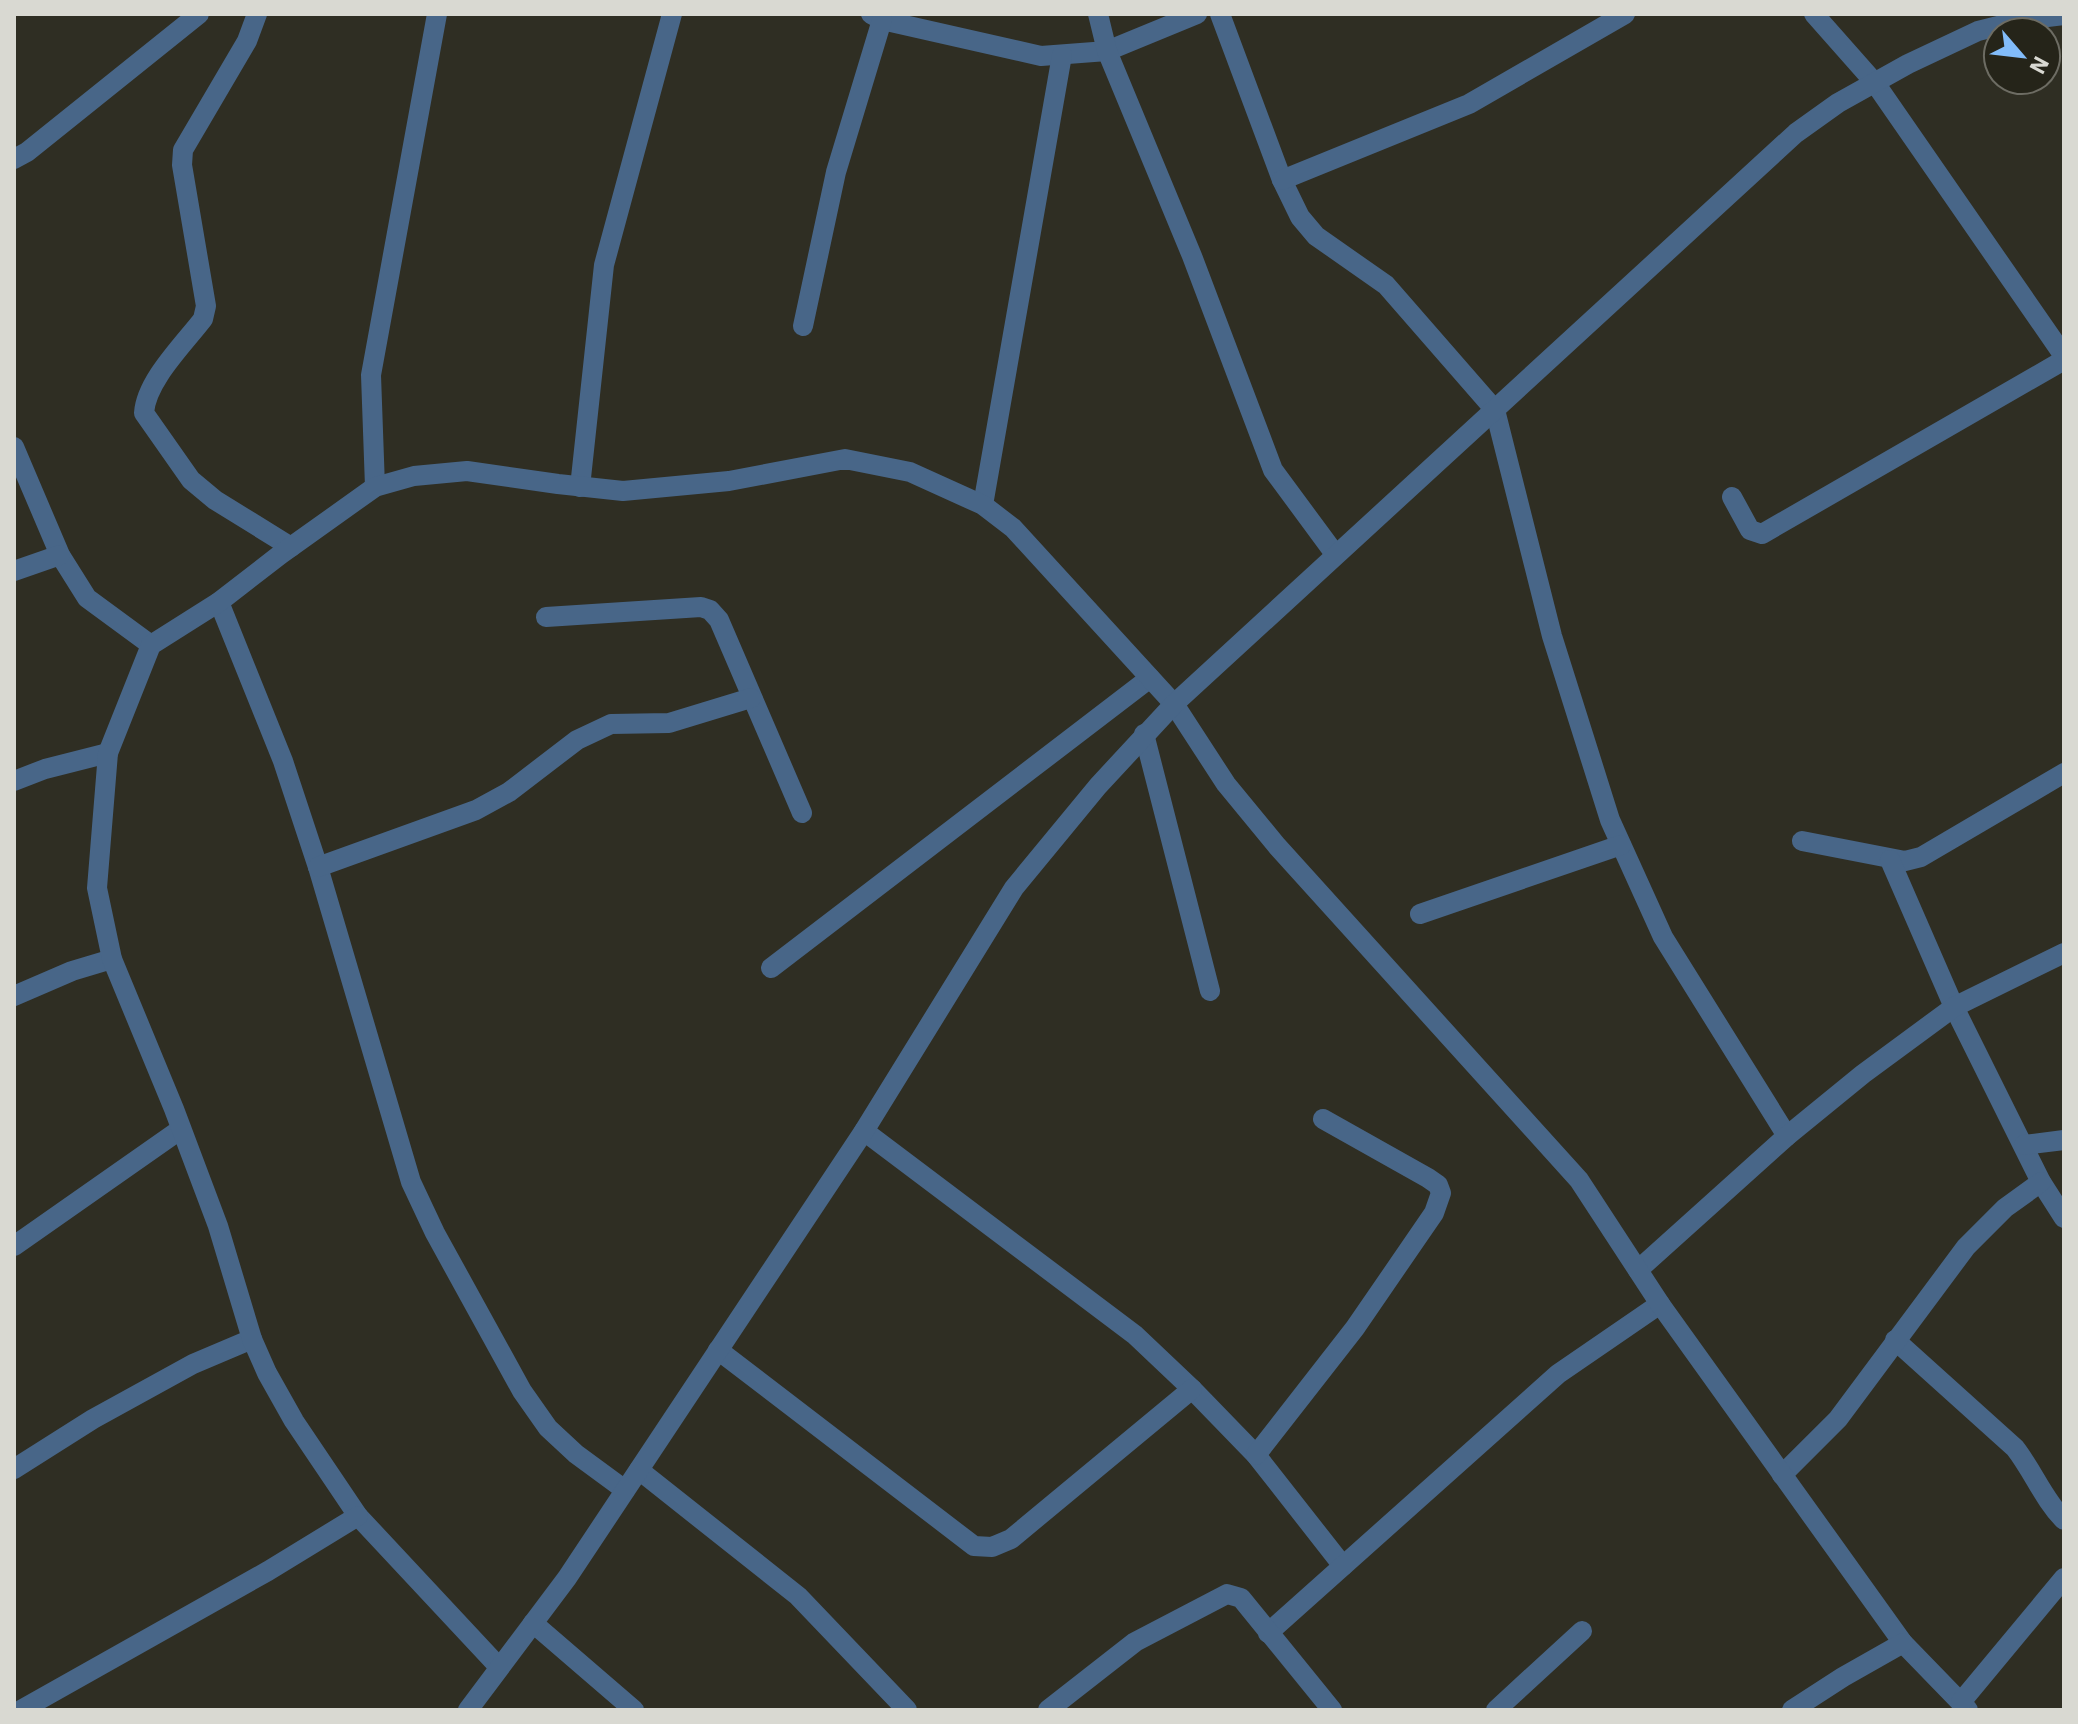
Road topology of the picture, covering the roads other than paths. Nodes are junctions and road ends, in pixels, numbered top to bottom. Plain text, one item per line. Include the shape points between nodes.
1 (199, 14) edge
2 (257, 14) edge
3 (437, 14) edge
4 (672, 14) edge
5 (1098, 14) edge
6 (1197, 14) edge
7 (1220, 14) edge
8 (1625, 14) edge
9 (1814, 14) edge
10 (2064, 15) edge
11 (876, 17) edge
12 (1107, 51) junction
13 (1062, 55) junction
14 (1875, 83) junction
15 (14, 159) edge
16 (1282, 180) junction
17 (803, 326) dead end
18 (2064, 358) edge
19 (1495, 410) junction
20 (14, 447) edge
21 (375, 487) junction
22 (580, 487) junction
23 (1732, 497) dead end
24 (983, 505) junction
25 (291, 547) junction
26 (1335, 554) junction
27 (60, 555) junction
28 (14, 571) edge
29 (219, 602) junction
30 (546, 617) dead end
31 (151, 645) junction
32 (1150, 678) junction
33 (751, 698) junction
34 (1174, 704) junction
35 (1144, 734) junction
36 (108, 753) junction
37 (2064, 773) edge
38 (14, 781) edge
39 (802, 813) dead end
40 (1802, 841) dead end
41 (1621, 845) junction
42 (1890, 860) junction
43 (318, 867) junction
44 (1420, 914) dead end
45 (2064, 953) edge
46 (112, 959) junction
47 (771, 968) dead end
48 (1210, 991) dead end
49 (14, 996) edge
50 (1954, 1007) junction
51 (1323, 1119) dead end
52 (181, 1129) junction
53 (864, 1131) junction
54 (1787, 1136) junction
55 (2064, 1140) edge
56 (2024, 1145) junction
57 (2041, 1182) junction
58 (2064, 1218) edge
59 (14, 1246) edge
60 (1638, 1270) junction
61 (1660, 1304) junction
62 (252, 1339) junction
63 (1895, 1340) junction
64 (718, 1350) junction
65 (1192, 1389) junction
66 (1256, 1455) junction
67 (14, 1469) edge
68 (639, 1470) junction
69 (1782, 1475) junction
70 (625, 1490) junction
71 (358, 1516) junction
72 (2064, 1520) edge
73 (1343, 1566) junction
74 (2064, 1578) edge
75 (533, 1623) junction
76 (1582, 1631) dead end
77 (1268, 1633) junction
78 (1903, 1643) junction
79 (499, 1667) junction
80 (1964, 1706) edge
81 (21, 1710) edge
82 (468, 1710) edge
83 (634, 1710) edge
84 (907, 1710) edge
85 (1048, 1710) edge
86 (1332, 1710) edge
87 (1496, 1710) edge
88 (1792, 1710) edge

1 - 15 street
2 - 25 street via 247,41 183,150 206,306 203,319 150,388 144,413 191,480
3 - 21 street via 371,375
4 - 22 street via 604,265
5 - 12 street
6 - 12 street
7 - 16 street
8 - 16 street via 1469,104
9 - 14 street
10 - 14 street via 1978,31
11 - 13 street via 1041,56
11 - 17 street
12 - 13 street
12 - 26 street via 1273,470
13 - 24 street
14 - 18 street
14 - 19 street via 1796,133
16 - 19 street via 1308,228 1386,285
18 - 23 street via 1762,534 1750,530
19 - 26 street
19 - 41 street via 1552,636
20 - 27 street
21 - 22 street via 414,476 467,471
21 - 25 street
22 - 24 street via 623,491 729,481 845,459 910,472
24 - 32 street via 1013,528
25 - 29 street
26 - 34 street
27 - 28 street
27 - 31 street via 87,598
29 - 31 street
29 - 43 street via 283,761
30 - 33 street via 710,610
31 - 36 street
32 - 34 street
32 - 47 street
33 - 39 street
33 - 43 street via 669,723 611,724 577,740 509,792 476,810
34 - 35 street
34 - 60 street via 1226,784 1277,846 1579,1180
35 - 48 street
35 - 53 street via 1014,888
36 - 38 street
36 - 46 street via 97,888
37 - 42 street via 1921,857
40 - 42 street
41 - 44 street
41 - 54 street via 1663,937
42 - 50 street
43 - 70 street via 398,1144 435,1233 548,1428
45 - 50 street
46 - 49 street
46 - 52 street
50 - 54 street
50 - 56 street
51 - 66 street via 1428,1178 1441,1193 1434,1213 1355,1328
52 - 59 street
52 - 62 street
53 - 64 street
53 - 65 street via 1135,1335
54 - 60 street
55 - 56 street
56 - 57 street
57 - 58 street
57 - 63 street via 1966,1247
60 - 61 street
61 - 69 street
61 - 73 street via 1558,1374
62 - 67 street via 193,1364
62 - 71 street via 294,1421
63 - 69 street via 1838,1419
63 - 72 street via 2015,1448
64 - 65 street via 974,1546 992,1547 1011,1539
64 - 68 street
65 - 66 street
66 - 73 street
68 - 70 street
68 - 84 street via 798,1596
69 - 78 street
70 - 75 street
71 - 79 street
71 - 81 street
73 - 77 street
74 - 80 street
75 - 79 street
75 - 83 street
76 - 87 street
77 - 85 street via 1241,1598 1227,1594 1135,1642
77 - 86 street
78 - 80 street
78 - 88 street
79 - 82 street

